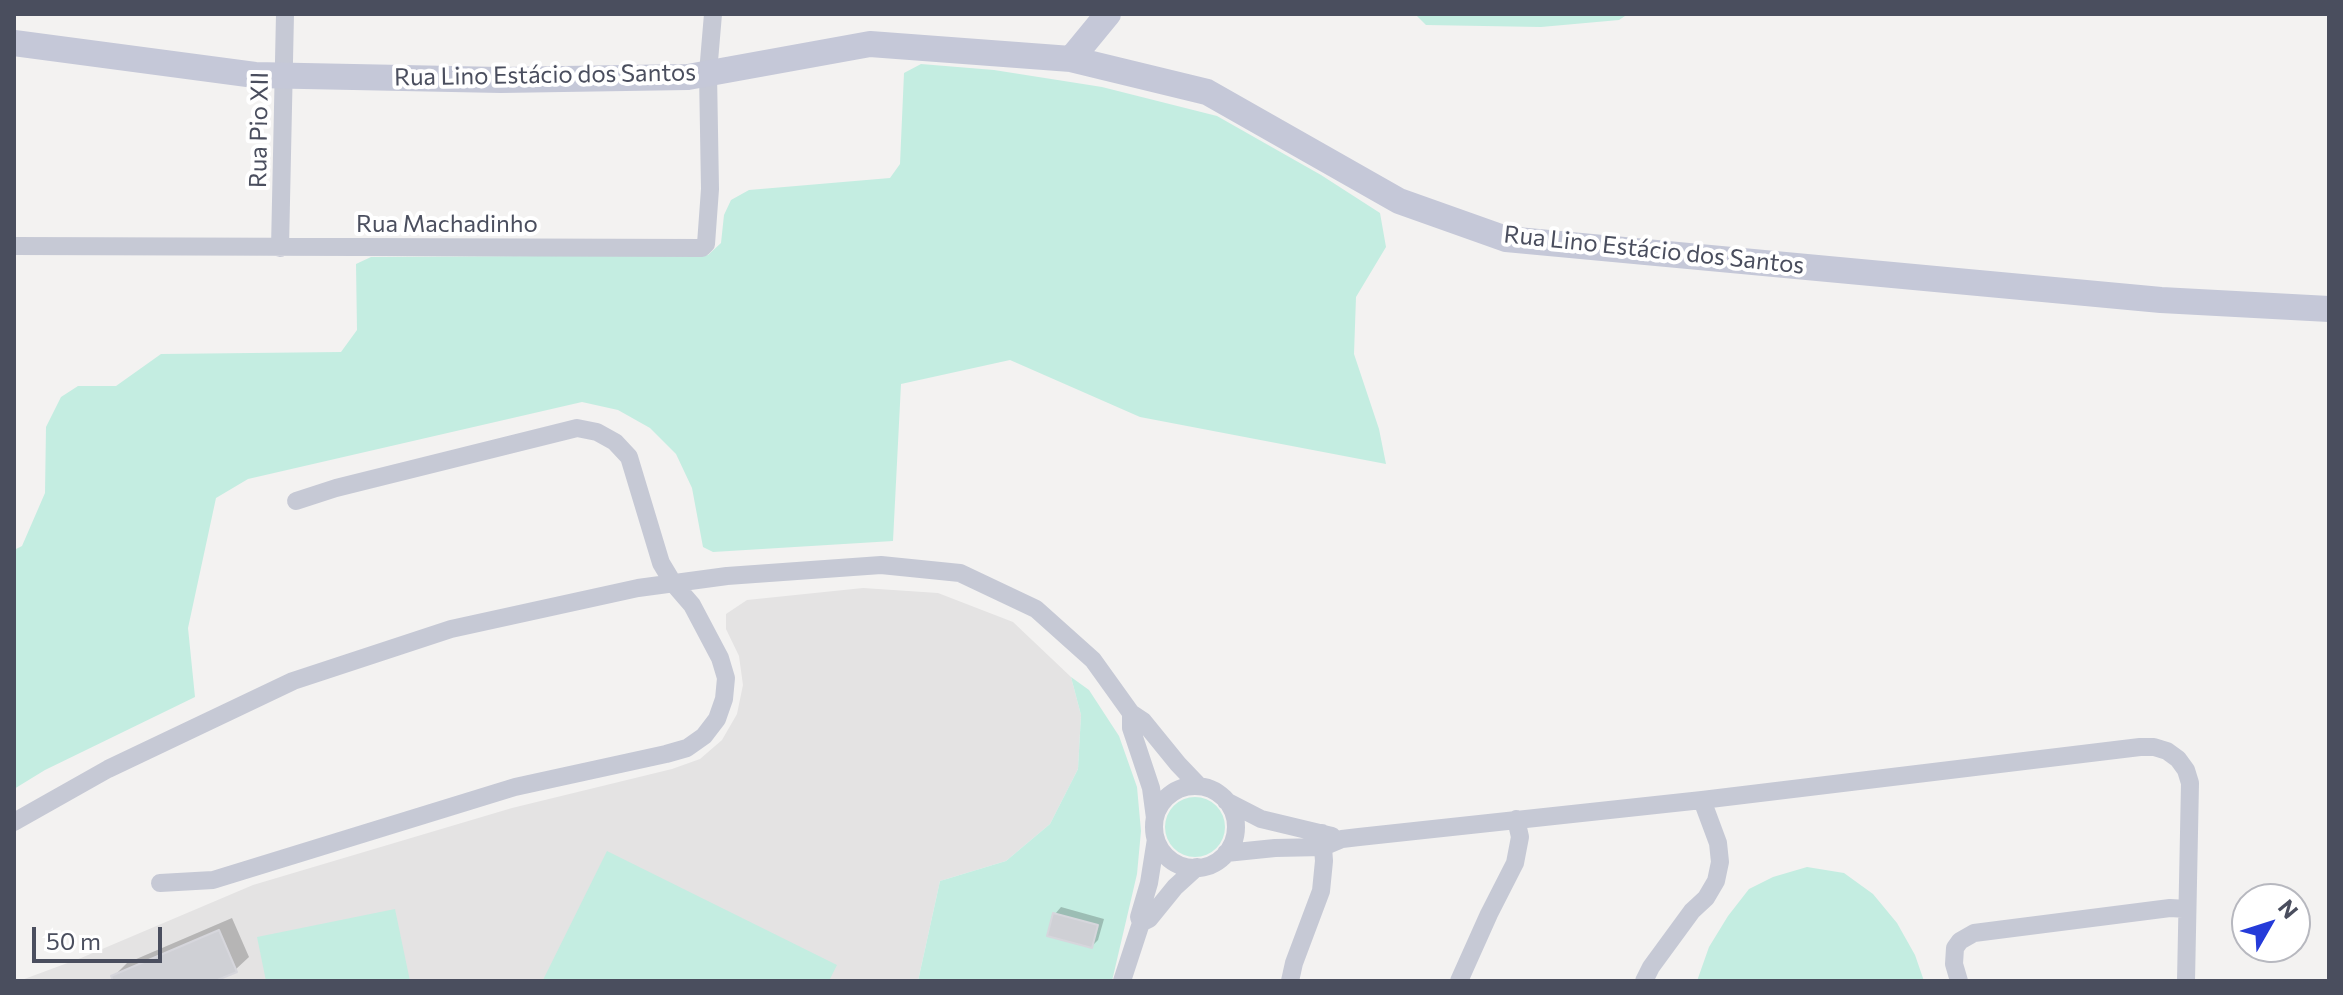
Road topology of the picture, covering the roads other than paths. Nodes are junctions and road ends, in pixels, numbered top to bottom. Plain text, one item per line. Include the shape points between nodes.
1 (285, 14) edge
2 (713, 14) edge
3 (1108, 14) edge
4 (14, 43) edge
5 (1071, 59) junction
6 (708, 73) junction
7 (284, 76) junction
8 (14, 246) edge
9 (280, 248) junction
10 (2329, 309) edge
11 (296, 501) dead end
12 (673, 583) junction
13 (1131, 713) junction
14 (1199, 786) junction
15 (1702, 800) junction
16 (1226, 801) junction
17 (1155, 818) junction
18 (1516, 819) junction
19 (14, 822) edge
20 (1156, 839) junction
21 (1323, 840) junction
22 (1226, 853) junction
23 (1197, 867) junction
24 (160, 883) dead end
25 (2187, 909) junction
26 (1141, 923) junction
27 (1122, 981) edge
28 (1290, 981) edge
29 (1459, 981) edge
30 (1644, 981) edge
31 (1959, 981) edge
32 (2186, 981) edge

1 - 7 street, Rua Pio XII
2 - 6 street
3 - 5 main road
4 - 7 main road, Rua Lino Estácio dos Santos
5 - 6 main road, Rua Lino Estácio dos Santos via 870,44
5 - 10 main road, Rua Lino Estácio dos Santos via 1207,92 1399,201 1506,239 2161,300
6 - 7 main road, Rua Lino Estácio dos Santos via 501,80
6 - 9 street, Rua Machadinho via 710,189 704,247
7 - 9 street, Rua Pio XII
8 - 9 street, Rua Machadinho
11 - 12 street via 577,428 597,432 629,457 661,563
12 - 13 street via 881,565 960,573 1036,609 1093,660
12 - 19 street via 451,629 293,681 108,769
12 - 24 street via 692,605 726,678 717,719 687,748 515,787 213,880
13 - 14 street
13 - 17 street
14 - 16 street
14 - 17 street via 1171,793
15 - 18 street
15 - 25 street via 2154,747 2178,759 2190,783
15 - 30 street via 1718,843 1716,881
16 - 21 street
16 - 22 street via 1235,822
17 - 20 street
18 - 21 street
18 - 29 street via 1520,837 1515,863
20 - 23 street via 1167,857
20 - 26 street
21 - 22 street
21 - 28 street via 1321,891
22 - 23 street
23 - 26 street
25 - 31 street via 1974,933 1955,948
25 - 32 street
26 - 27 street

